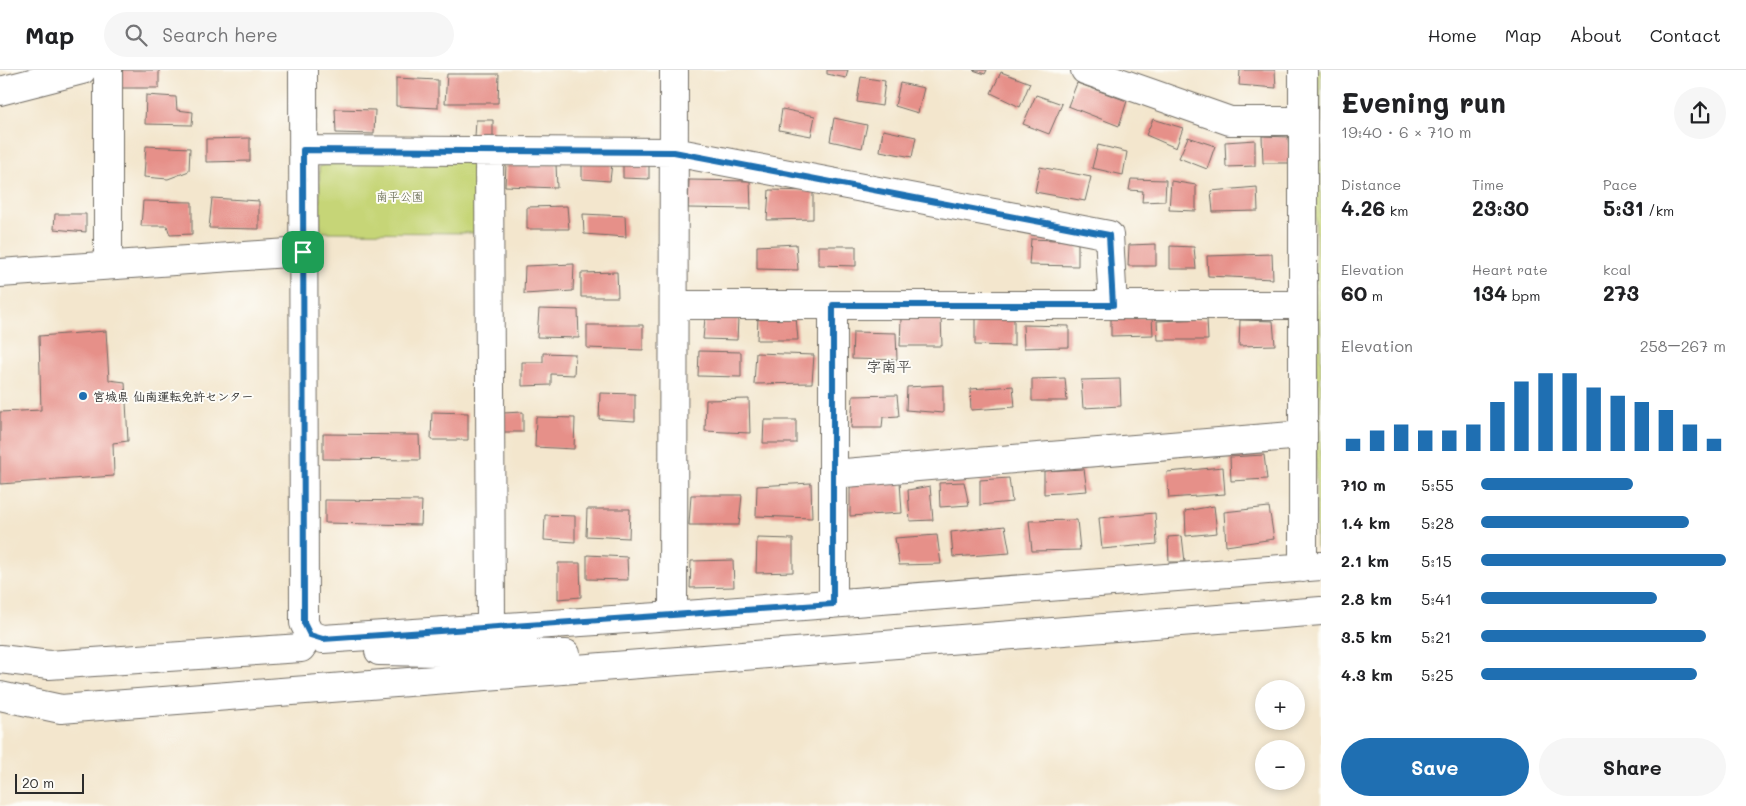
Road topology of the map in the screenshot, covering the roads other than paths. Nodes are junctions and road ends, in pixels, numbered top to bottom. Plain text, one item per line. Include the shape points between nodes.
1 (82, 70) edge
2 (108, 70) edge
3 (303, 70) edge
4 (674, 70) edge
5 (1086, 70) edge
6 (1303, 70) edge
7 (0, 91) edge
8 (1303, 120) junction
9 (303, 150) junction
10 (489, 151) junction
11 (674, 152) junction
12 (303, 252) junction
13 (108, 265) junction
14 (0, 273) edge
15 (674, 305) junction
16 (833, 305) junction
17 (1113, 305) junction
18 (1303, 305) junction
19 (1303, 435) junction
20 (833, 474) junction
21 (1312, 567) edge
22 (833, 604) junction
23 (1321, 611) edge
24 (673, 616) junction
25 (491, 627) junction
26 (310, 635) junction
27 (362, 636) junction
28 (0, 659) edge
29 (628, 665) junction
30 (0, 696) edge

1 - 7 street
2 - 13 street
3 - 9 street
4 - 11 street
5 - 8 street via 1230,121
6 - 8 street
8 - 18 street
9 - 10 street
9 - 12 street
10 - 11 street
10 - 25 street
11 - 15 street
11 - 17 street via 1109,235
12 - 13 street
12 - 26 street via 304,623
13 - 14 street
15 - 16 street
15 - 24 street
16 - 17 street
16 - 20 street
17 - 18 street
18 - 19 street
19 - 20 street
19 - 21 street
20 - 22 street
21 - 22 street
22 - 24 street
23 - 29 street
24 - 25 street
25 - 27 street
26 - 27 street via 323,639
26 - 28 street via 301,648 49,665
27 - 29 street via 376,651 577,654
29 - 30 street via 61,709

